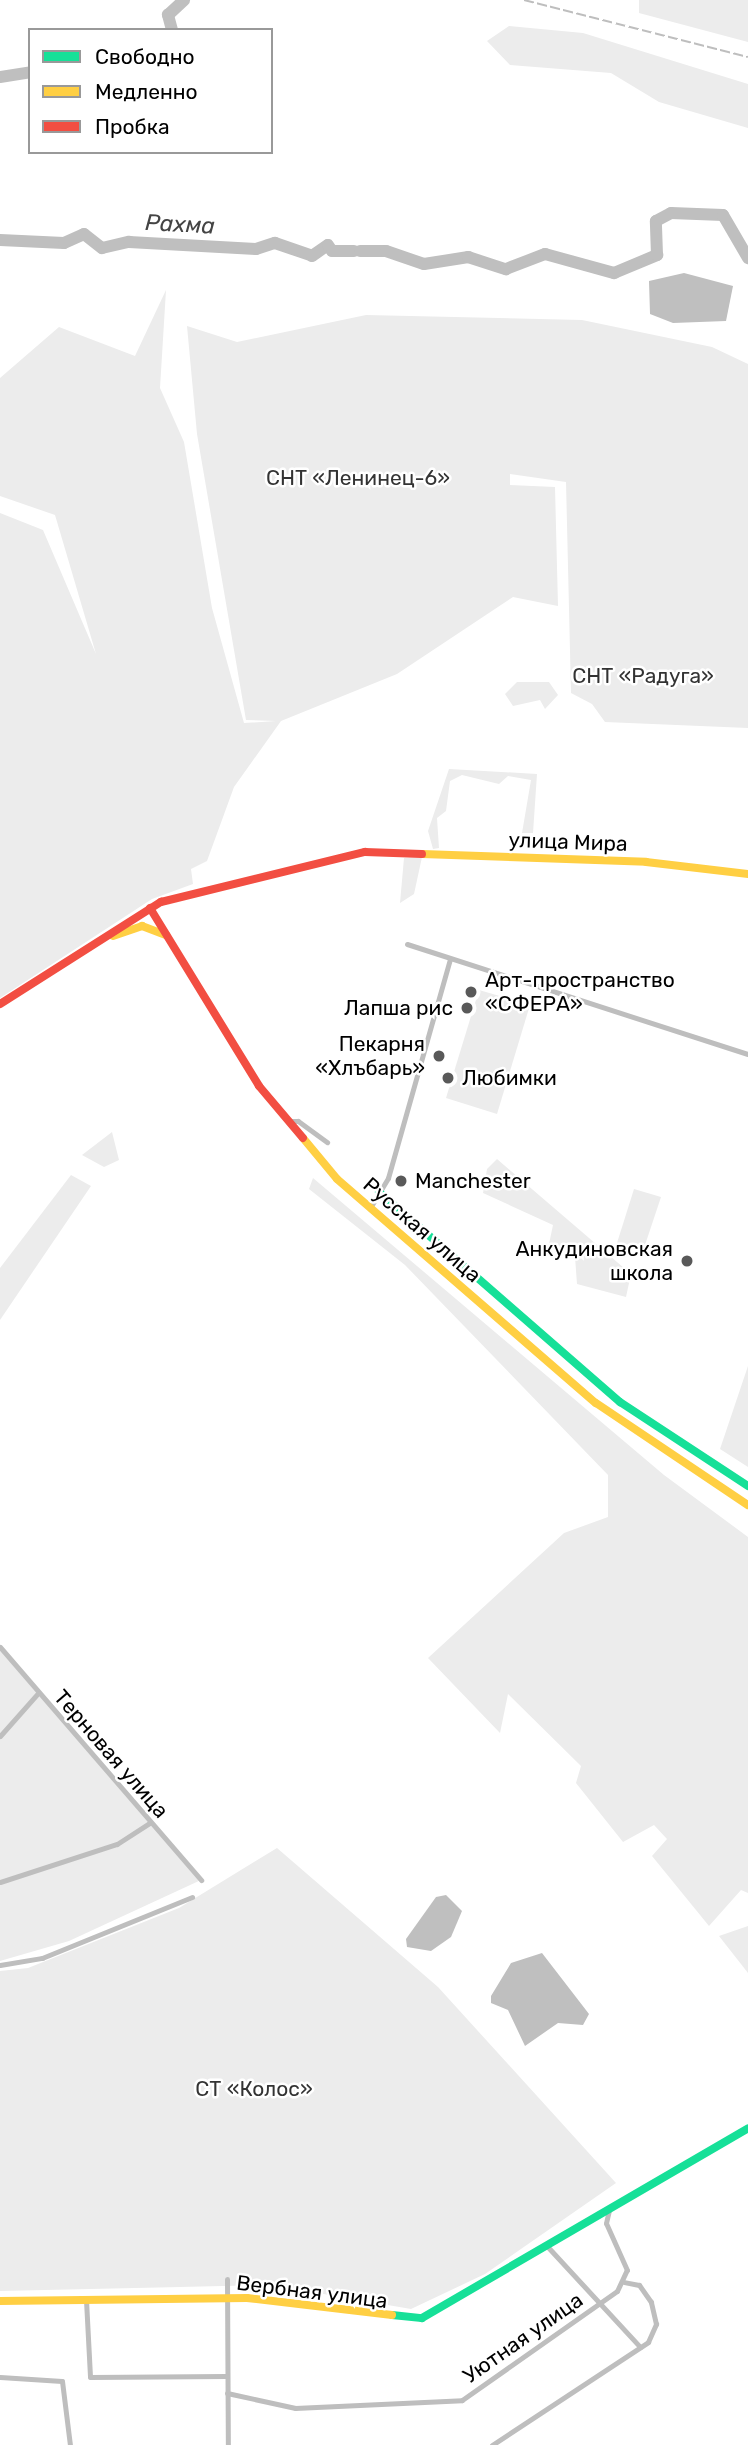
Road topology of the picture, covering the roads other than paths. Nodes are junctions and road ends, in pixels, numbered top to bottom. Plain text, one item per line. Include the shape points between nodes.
1 (748, 874) edge
2 (150, 908) junction
3 (97, 942) junction
4 (175, 943) junction
5 (407, 944) dead end
6 (450, 959) junction
7 (0, 1004) edge
8 (748, 1054) edge
9 (286, 1122) junction
10 (327, 1142) dead end
11 (379, 1192) junction
12 (369, 1209) junction
13 (748, 1486) edge
14 (748, 1505) edge
15 (0, 1647) edge
16 (38, 1693) junction
17 (0, 1736) edge
18 (149, 1823) junction
19 (201, 1880) dead end
20 (0, 1882) edge
21 (192, 1897) dead end
22 (0, 1965) edge
23 (748, 2128) edge
24 (610, 2207) junction
25 (546, 2245) junction
26 (227, 2279) dead end
27 (624, 2282) junction
28 (86, 2299) junction
29 (229, 2300) junction
30 (0, 2301) edge
31 (599, 2304) junction
32 (640, 2347) junction
33 (226, 2376) junction
34 (0, 2377) edge
35 (227, 2393) junction
36 (70, 2445) edge
37 (228, 2445) edge
38 (492, 2445) edge

1 - 2 street, улица Мира via 646,862 387,852 209,886
2 - 3 street, улица Мира
2 - 4 street, Русская улица
3 - 4 street via 142,926 160,930
3 - 7 street
4 - 9 street, Русская улица
5 - 6 street
6 - 8 street
6 - 11 street
9 - 10 street via 298,1121
9 - 12 street, Русская улица
11 - 12 street
11 - 13 street via 620,1402
12 - 14 street, Русская улица via 596,1404
15 - 16 street, Терновая улица
16 - 17 street
16 - 18 street, Терновая улица
18 - 19 street, Терновая улица
18 - 20 street via 117,1844
21 - 22 street via 42,1958
23 - 24 street, Вербная улица
24 - 25 street, Вербная улица
24 - 27 street via 606,2223 627,2270
25 - 29 street, Вербная улица via 422,2318
25 - 31 street
26 - 29 street
27 - 31 street, Уютная улица
27 - 32 street via 639,2285 656,2324
28 - 29 street, Вербная улица
28 - 30 street, Вербная улица
28 - 33 street via 90,2377
29 - 33 street
31 - 32 street
31 - 35 street, Уютная улица via 462,2400 289,2408
32 - 38 street
33 - 35 street
34 - 36 street via 62,2381
35 - 37 street

